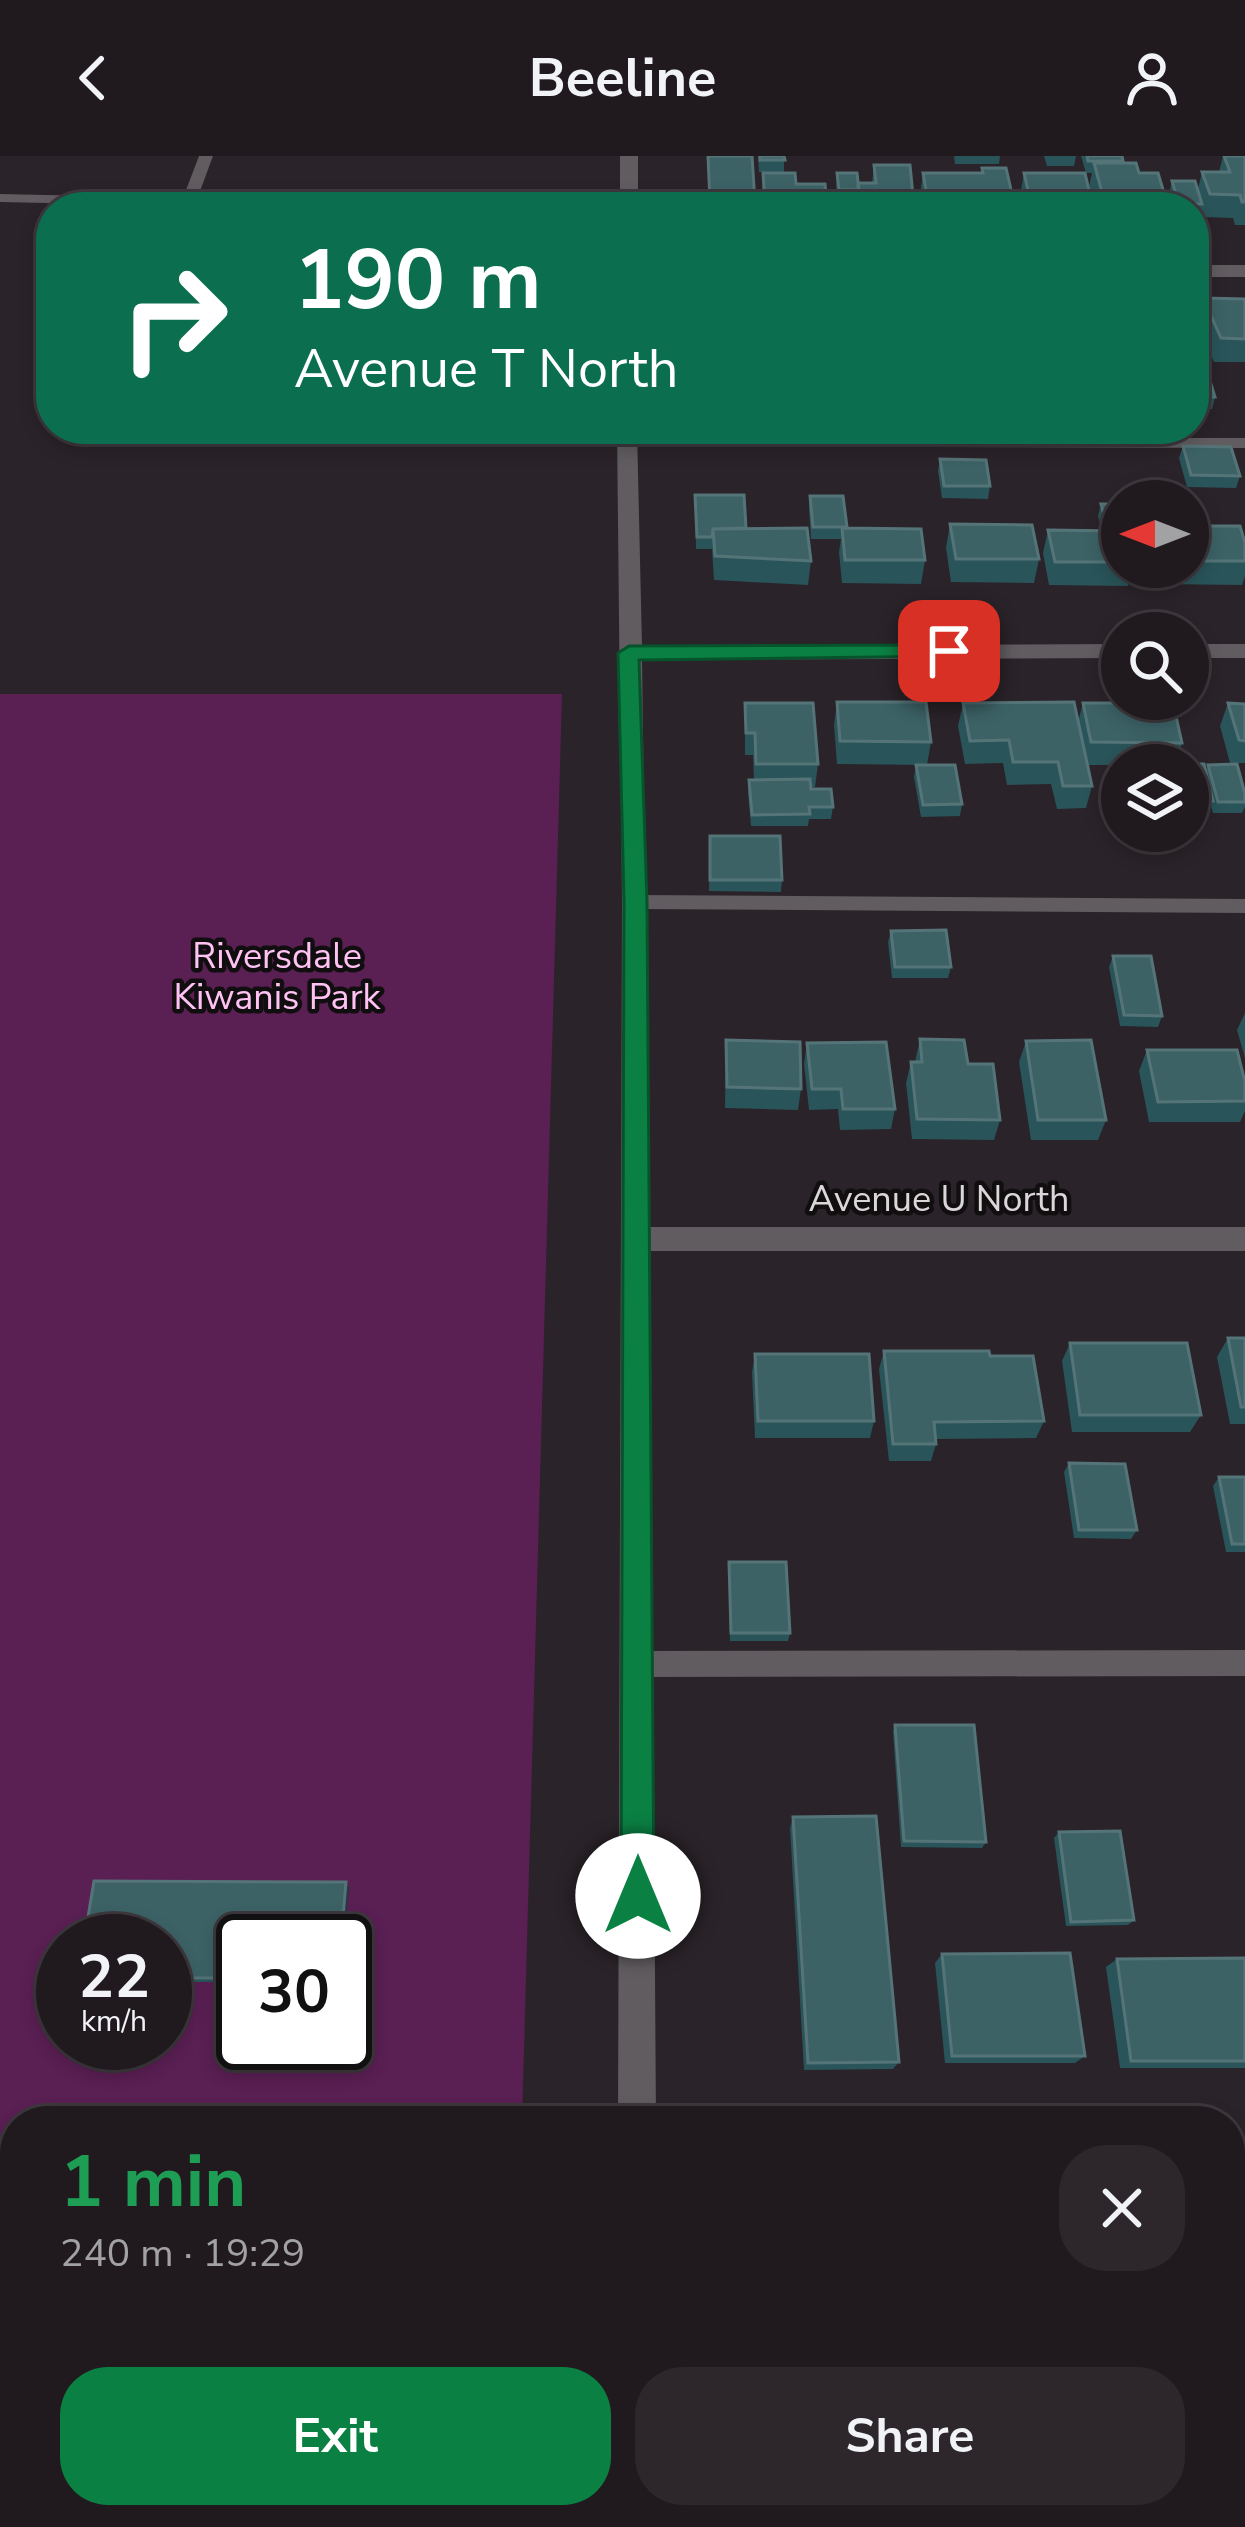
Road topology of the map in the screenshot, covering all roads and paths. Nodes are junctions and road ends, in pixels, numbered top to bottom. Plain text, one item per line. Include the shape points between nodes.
1 (206, 156) edge
2 (629, 156) edge
3 (193, 192) edge
4 (629, 192) edge
5 (0, 198) edge
6 (36, 199) edge
7 (1209, 271) edge
8 (1245, 271) edge
9 (1209, 443) edge
10 (1245, 443) edge
11 (627, 444) edge
12 (1101, 651) edge
13 (1209, 651) edge
14 (1245, 651) edge
15 (629, 653) junction
16 (635, 902) junction
17 (1245, 906) edge
18 (633, 1239) junction
19 (1245, 1239) edge
20 (1245, 1663) edge
21 (637, 1664) junction
22 (638, 2106) edge

1 - 3 lane
2 - 4 street
5 - 6 lane
7 - 8 street
9 - 10 lane
11 - 15 street
12 - 15 street
13 - 14 street
15 - 16 street
16 - 17 lane
16 - 18 street
18 - 19 street, Avenue U North
18 - 21 street
20 - 21 lane
21 - 22 street

